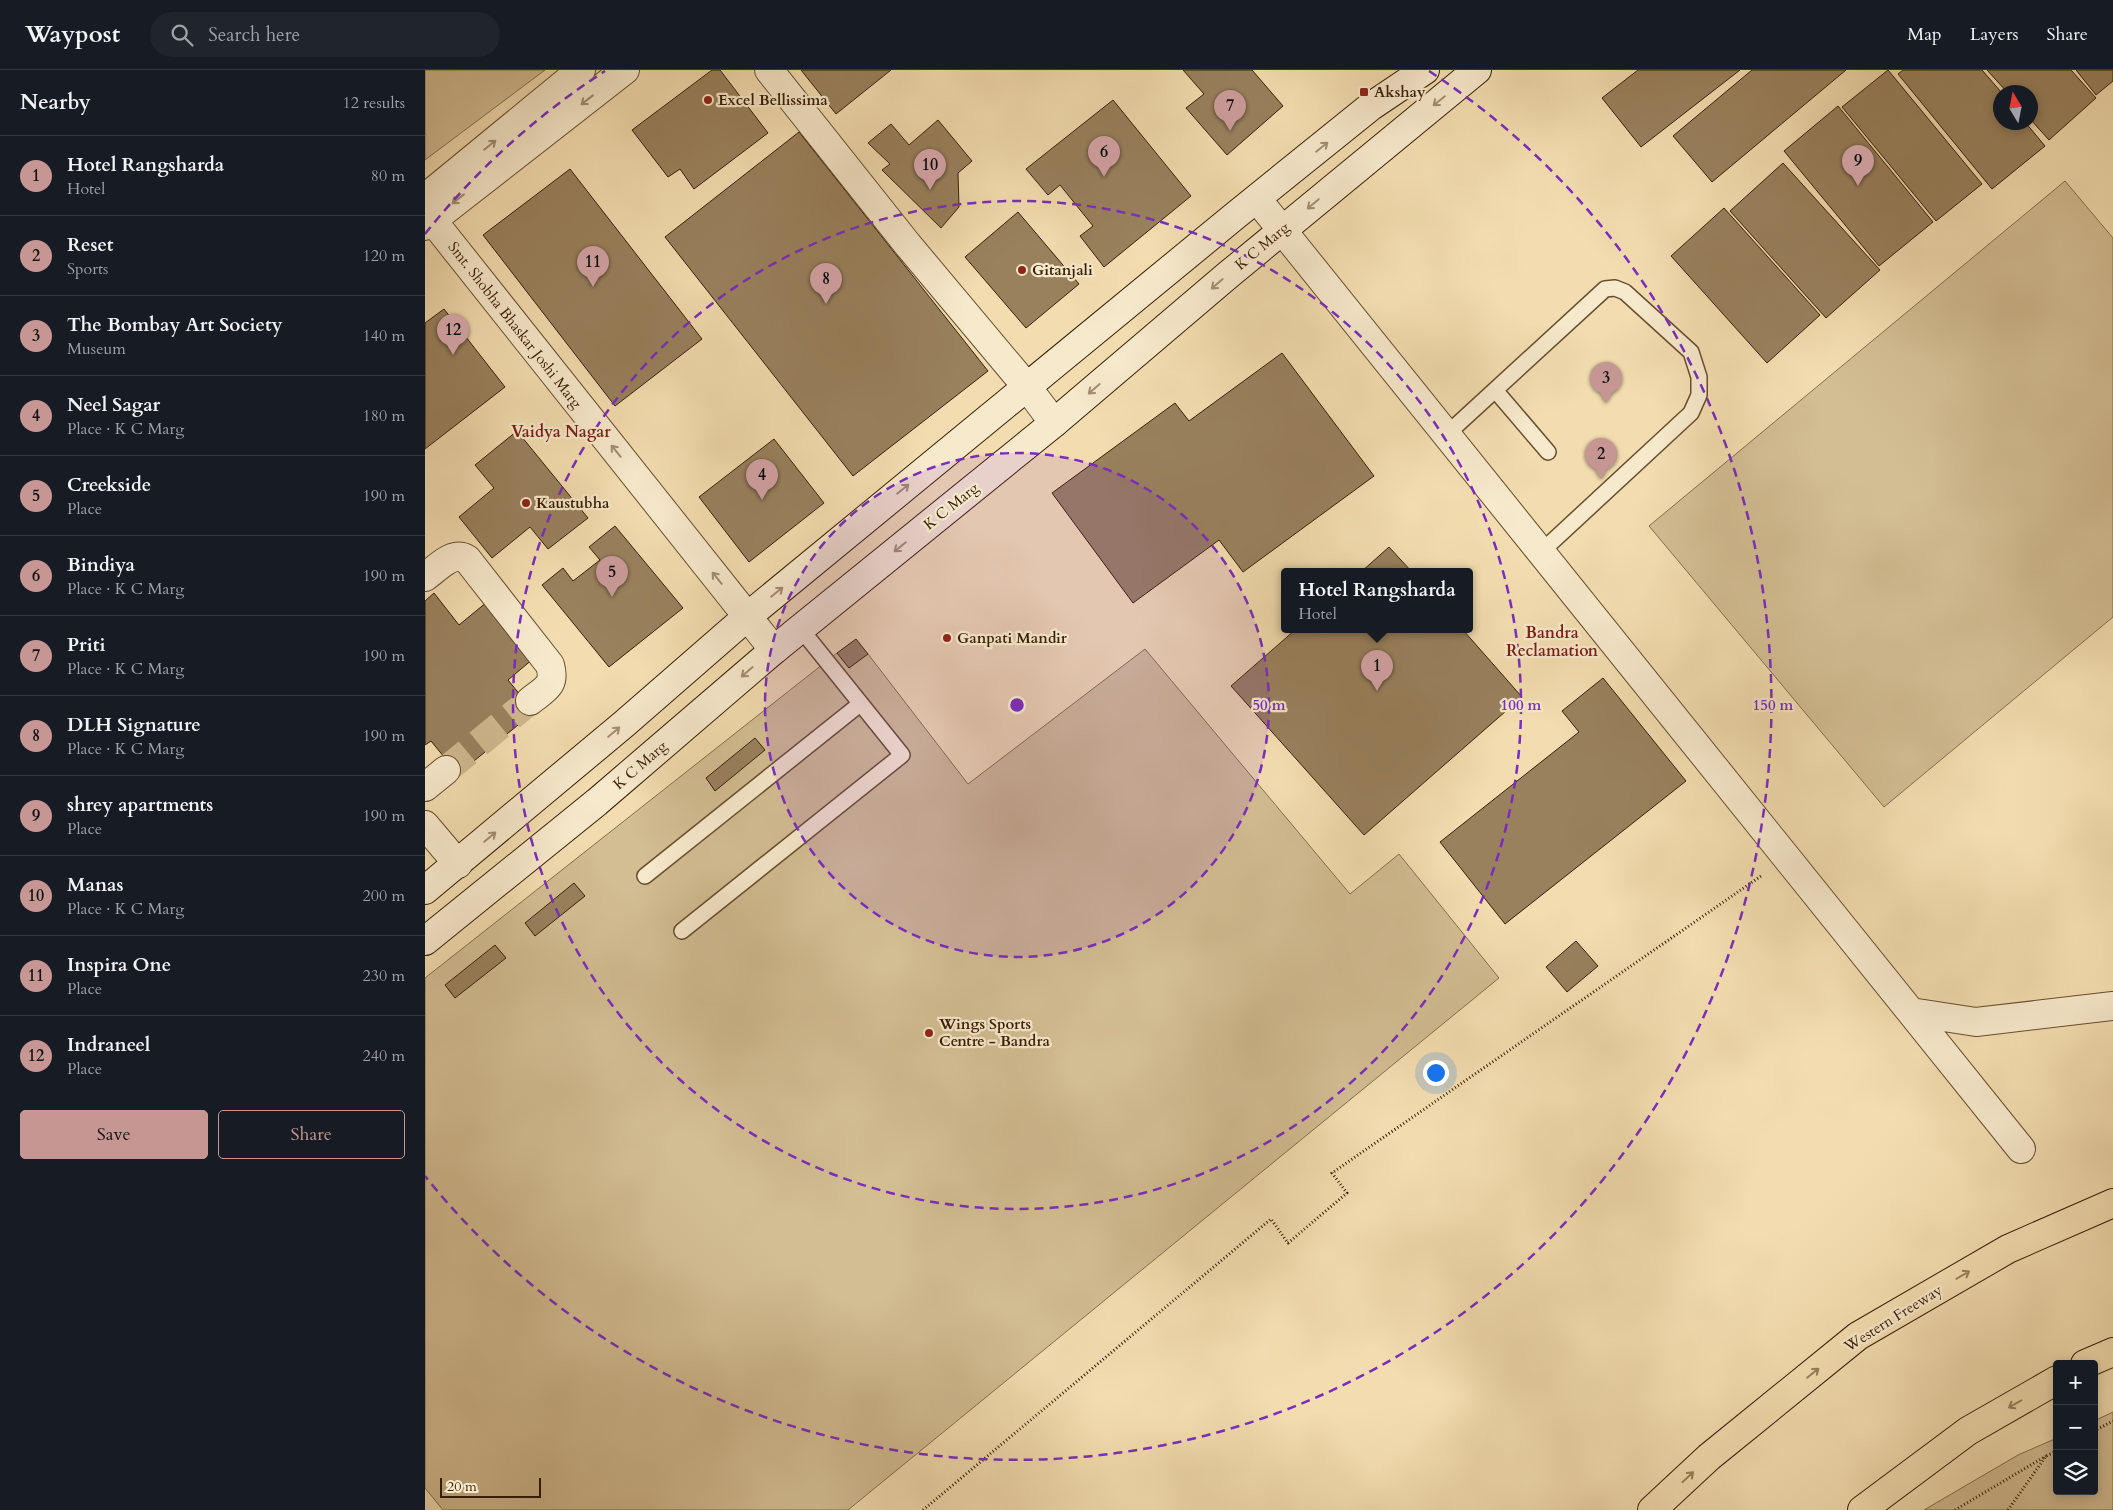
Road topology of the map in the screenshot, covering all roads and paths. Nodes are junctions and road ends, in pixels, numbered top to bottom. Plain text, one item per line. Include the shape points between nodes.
1 (581, 70) edge
2 (625, 70) edge
3 (769, 70) edge
4 (1425, 70) edge
5 (1477, 70) edge
6 (1257, 199) junction
7 (427, 214) edge
8 (1282, 230) junction
9 (1027, 387) junction
10 (1495, 390) junction
11 (1054, 423) junction
12 (1446, 435) junction
13 (1548, 452) dead end
14 (1541, 552) junction
15 (425, 578) edge
16 (748, 616) junction
17 (800, 628) junction
18 (774, 650) junction
19 (530, 701) tunnel mouth
20 (860, 704) junction
21 (445, 770) tunnel mouth
22 (425, 787) edge
23 (425, 825) edge
24 (1787, 858) junction
25 (458, 864) junction
26 (645, 876) dead end
27 (425, 890) edge
28 (682, 930) dead end
29 (425, 941) edge
30 (2113, 1006) edge
31 (1911, 1012) junction
32 (2021, 1149) dead end
33 (2113, 1203) edge
34 (2113, 1352) edge
35 (2094, 1360) edge
36 (2053, 1382) edge
37 (2113, 1421) edge
38 (2098, 1429) edge
39 (2053, 1453) edge
40 (2046, 1456) junction
41 (923, 1510) edge
42 (1652, 1510) edge
43 (1862, 1510) edge
44 (1955, 1510) edge
45 (2009, 1510) edge

7 -> 1 street
2 -> 7 street
3 - 9 street via 908,245
6 -> 4 street via 1370,108
5 -> 8 street, K C Marg
6 - 8 street
6 - 9 street
16 -> 7 street, Smt. Shobha Bhaskar Joshi Marg
8 -> 11 street, K C Marg
8 - 12 street
9 - 11 street
16 -> 9 street
10 - 12 lane
10 - 13 lane
10 - 14 lane via 1605,289 1615,288 1625,292 1691,352 1699,377 1699,395 1691,413
11 -> 17 street, K C Marg
12 - 14 street
14 - 24 street
15 - 19 street via 452,557 467,559 550,665 553,680
16 - 18 street, Smt. Shobha Bhaskar Joshi Marg
25 -> 16 street
17 - 18 street, K C Marg
17 - 20 lane
18 -> 29 street, K C Marg via 597,802
20 - 26 lane
20 - 28 lane via 902,755
21 - 22 street
23 - 25 street
24 - 31 street
24 - 41 path via 1331,1172 1347,1193 1288,1242 1271,1219
25 - 27 street
30 - 31 street via 1975,1022
31 - 32 street
42 -> 33 highway, Western Freeway via 1709,1457 1858,1336 2008,1249
34 - 35 highway
36 -> 43 highway via 1968,1431
37 - 38 path
39 - 40 path
40 - 44 path
40 - 45 path

